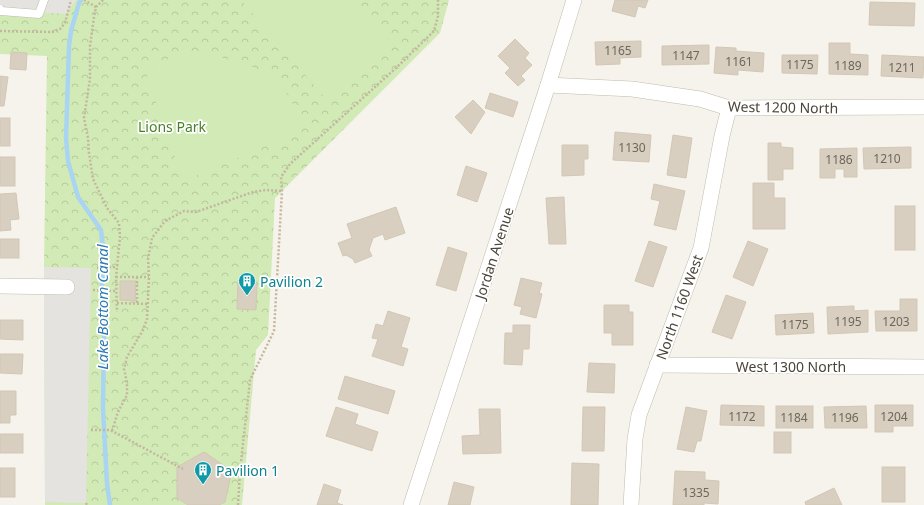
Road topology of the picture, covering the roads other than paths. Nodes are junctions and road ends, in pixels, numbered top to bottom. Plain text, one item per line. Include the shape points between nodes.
1 (44, 0) edge
2 (574, 0) edge
3 (0, 9) edge
4 (548, 85) junction
5 (924, 107) edge
6 (729, 108) junction
7 (0, 286) edge
8 (67, 287) dead end
9 (657, 365) junction
10 (924, 367) edge
11 (411, 505) edge
12 (631, 505) edge

1 - 3 lane via 38,14
2 - 4 street, Jordan Avenue
4 - 6 street, West 1200 North via 632,89 700,99
4 - 11 street, Jordan Avenue
5 - 6 street, West 1200 North
6 - 9 street, North 1160 West via 701,248
7 - 8 street
9 - 10 street, West 1300 North
9 - 12 street, North 1160 West via 639,416

